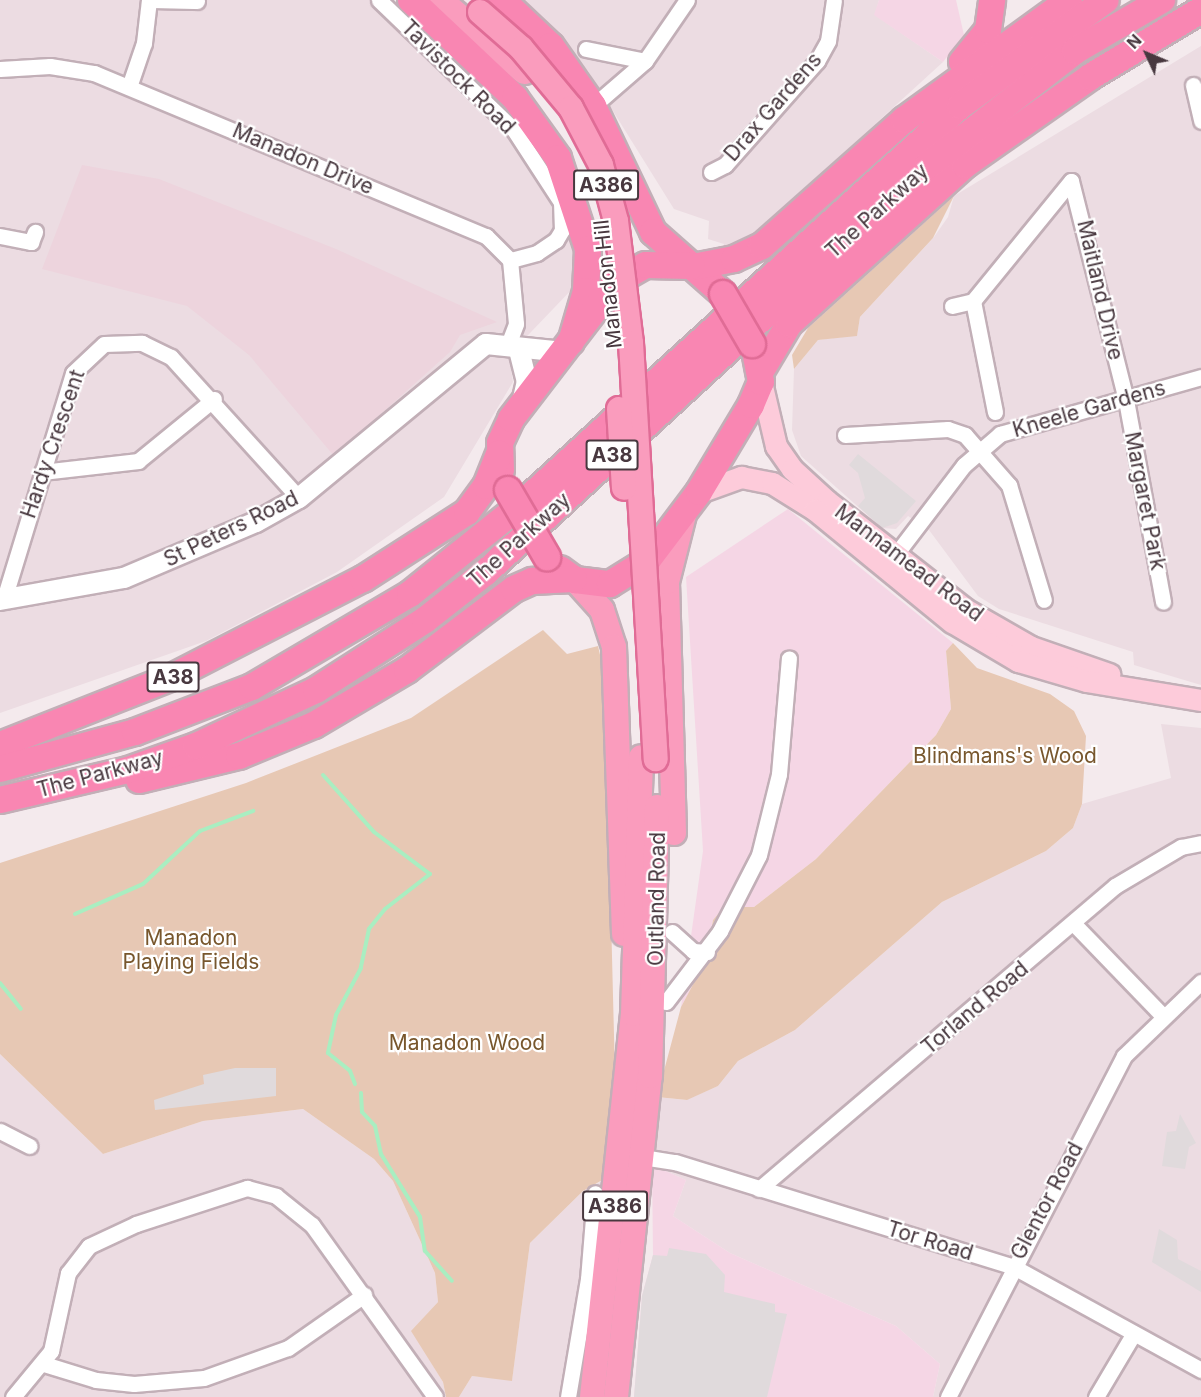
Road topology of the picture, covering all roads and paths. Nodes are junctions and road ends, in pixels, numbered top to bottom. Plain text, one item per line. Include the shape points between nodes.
1 (149, 0) edge
2 (379, 0) edge
3 (411, 0) edge
4 (441, 0) edge
5 (502, 0) edge
6 (687, 0) edge
7 (834, 0) edge
8 (992, 0) edge
9 (1069, 0) edge
10 (1106, 0) edge
11 (1162, 0) edge
12 (197, 1) edge
13 (472, 6) edge
14 (1201, 10) edge
15 (586, 49) dead end
16 (645, 61) junction
17 (0, 69) edge
18 (1193, 85) dead end
19 (129, 87) junction
20 (1199, 104) edge
21 (593, 105) junction
22 (904, 120) junction
23 (1201, 121) edge
24 (711, 172) dead end
25 (35, 232) dead end
26 (0, 236) edge
27 (510, 260) junction
28 (693, 267) junction
29 (973, 301) junction
30 (952, 306) dead end
31 (513, 347) junction
32 (568, 347) junction
33 (761, 376) junction
34 (1201, 377) edge
35 (214, 399) junction
36 (1126, 400) junction
37 (521, 405) junction
38 (626, 406) junction
39 (995, 412) dead end
40 (845, 435) dead end
41 (980, 449) junction
42 (499, 453) junction
43 (42, 472) junction
44 (299, 498) junction
45 (692, 501) junction
46 (890, 562) junction
47 (574, 580) junction
48 (2, 599) edge
49 (1044, 600) dead end
50 (1163, 602) dead end
51 (789, 658) dead end
52 (1201, 700) edge
53 (0, 745) edge
54 (0, 769) edge
55 (0, 800) edge
56 (1201, 843) edge
57 (1075, 925) junction
58 (672, 932) junction
59 (707, 952) junction
60 (1201, 982) edge
61 (666, 1002) junction
62 (1162, 1015) junction
63 (639, 1080) junction
64 (0, 1131) edge
65 (30, 1146) dead end
66 (642, 1157) junction
67 (759, 1189) junction
68 (595, 1192) dead end
69 (1012, 1266) junction
70 (364, 1294) junction
71 (1134, 1333) junction
72 (44, 1364) junction
73 (1201, 1370) edge
74 (14, 1397) edge
75 (435, 1397) edge
76 (568, 1397) edge
77 (592, 1397) edge
78 (616, 1397) edge
79 (948, 1397) edge
80 (1096, 1397) edge

1 - 12 street
1 - 19 street via 144,44
2 - 27 street, Tavistock Road via 514,130 561,202 562,230 556,240 537,253
3 - 32 highway via 515,98 558,158 582,218 588,249 586,291
4 - 38 main road, Manadon Hill / A386 via 524,72 578,148 599,205 610,263
5 - 21 highway via 551,46
6 - 16 street
7 - 24 street, Drax Gardens via 828,41 818,60 725,165
8 - 22 highway via 983,39
9 - 22 highway
10 - 54 highway, The Parkway / A38 via 960,106 524,503 410,594 252,687 135,732
11 - 55 highway, The Parkway / A38 via 1066,57 936,158 486,572 425,621 316,690 206,742 128,770
13 - 38 main road, Manadon Hill / A386, bridge via 552,82 601,165 623,262
14 - 33 highway via 1090,77 965,165 789,324
15 - 16 street
16 - 21 street
17 - 19 street, Manadon Drive via 71,68
18 - 20 street
19 - 27 street, Manadon Drive via 486,236
20 - 23 street
21 - 28 highway via 645,221
22 - 28 highway via 762,246 734,259
25 - 26 street via 31,242
27 - 31 street via 516,324
28 - 32 highway via 654,263 626,273
28 - 33 highway, bridge via 723,294 752,344
29 - 30 street
29 - 36 street, Maitland Drive via 1071,181
29 - 39 street
31 - 32 street, St Peters Road
31 - 37 street via 526,381
31 - 44 street, St Peters Road via 486,344 464,357
32 - 37 highway
33 - 45 highway
33 - 46 main road, Mannamead Road via 776,446 792,469
34 - 36 street, Kneele Gardens
35 - 43 street via 138,461
35 - 43 street, Hardy Crescent via 159,349 123,340 104,344 73,373
35 - 44 street, Hardy Crescent
36 - 41 street, Kneele Gardens via 1029,423
36 - 50 street, Margaret Park
37 - 42 highway
38 - 63 main road, Outland Road / A386, bridge via 649,758 638,953
40 - 41 street via 948,429 965,435
41 - 46 street, Kneele Gardens
41 - 49 street via 1009,485
42 - 47 highway, bridge via 508,490 547,557
42 - 53 highway, A38 via 486,486 467,512 363,579 170,678
43 - 48 street, Hardy Crescent
44 - 48 street, St Peters Road via 217,541 124,578
45 - 46 main road, Mannamead Road via 741,477 772,483
45 - 47 highway via 659,548 628,577 610,584
45 - 58 main road via 667,582
46 - 52 main road, Mannamead Road via 952,622 1018,661 1086,681
47 - 55 highway, A38 via 532,581 514,589 407,670 280,741 199,767 41,802
47 - 63 main road via 602,610 614,647
51 - 59 street, Outland Road via 779,774 759,855
56 - 57 street, Torland Road via 1181,847 1115,886
57 - 62 street
57 - 67 street, Torland Road
58 - 59 street, Outland Road via 693,951
58 - 61 main road
59 - 61 street, Outland Road
60 - 62 street, Glentor Road
61 - 63 main road
62 - 69 street, Glentor Road via 1124,1056
63 - 66 main road, Outland Road / A386
63 - 77 main road, Outland Road / A386
64 - 65 street via 12,1144
66 - 67 street, Tor Road
66 - 78 main road, Outland Road / A386
67 - 69 street, Tor Road
68 - 76 street via 588,1279
69 - 71 street, Tor Road
69 - 79 street, Glentor Road
70 - 72 street via 288,1348 204,1378 124,1383
70 - 72 street via 312,1225 276,1196 247,1188 136,1224 89,1246 68,1273
70 - 75 street
71 - 73 street, Tor Road
71 - 80 street
72 - 74 street

